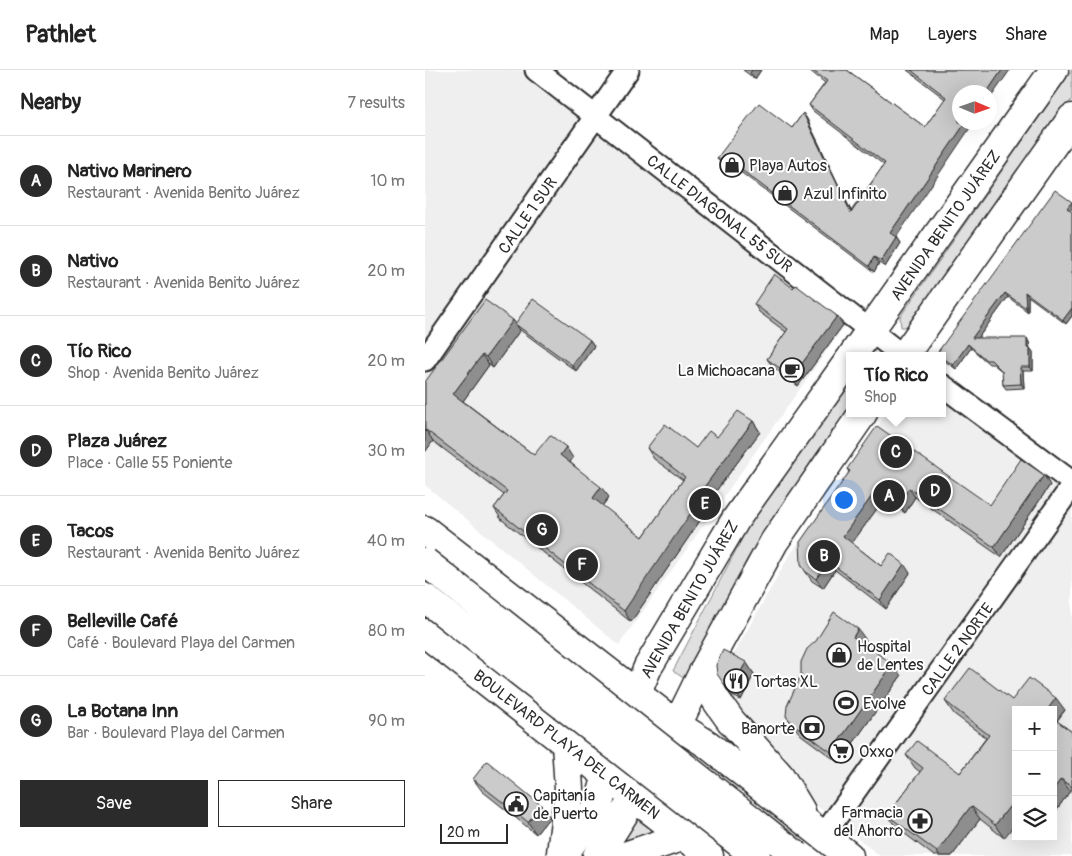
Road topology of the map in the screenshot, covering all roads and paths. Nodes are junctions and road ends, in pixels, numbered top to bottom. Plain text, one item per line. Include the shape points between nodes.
1 (536, 70) edge
2 (628, 70) edge
3 (1054, 70) edge
4 (596, 116) junction
5 (1072, 118) edge
6 (871, 330) junction
7 (855, 352) edge
8 (899, 352) edge
9 (907, 352) edge
10 (425, 360) edge
11 (846, 365) edge
12 (946, 388) edge
13 (860, 417) edge
14 (1072, 484) edge
15 (425, 530) edge
16 (425, 562) edge
17 (425, 598) edge
18 (425, 633) edge
19 (706, 666) junction
20 (635, 693) junction
21 (677, 725) junction
22 (566, 743) junction
23 (607, 776) junction
24 (635, 798) junction
25 (816, 831) junction
26 (684, 836) junction
27 (562, 856) edge
28 (597, 856) edge
29 (625, 856) edge
30 (709, 856) edge
31 (756, 856) edge
32 (797, 856) edge
33 (849, 856) edge

1 - 4 street, CALLE DIAGONAL 55 SUR
2 - 4 street, CALLE 1 SUR
3 - 6 main road, AVENIDA BENITO JUÁREZ
4 - 6 street, CALLE DIAGONAL 55 SUR
4 - 10 street, CALLE 1 SUR
5 - 9 main road
6 - 7 main road, AVENIDA BENITO JUÁREZ
6 - 8 street, CALLE DIAGONAL 55 SUR
11 - 20 main road, AVENIDA BENITO JUÁREZ via 736,519
12 - 14 street
13 - 19 main road via 774,542
14 - 25 street, CALLE 2 NORTE
15 - 20 main road
16 - 32 main road, bridge
17 - 31 main road, bridge
18 - 22 main road, BOULEVARD PLAYA DEL CARMEN
19 - 21 main road
19 - 25 main road via 711,692 716,700 780,776
20 - 21 main road
20 - 23 main road, AVENIDA BENITO JUÁREZ
21 - 24 main road
21 - 25 main road via 707,744
22 - 23 main road, BOULEVARD PLAYA DEL CARMEN
22 - 27 main road via 569,789
23 - 24 main road, BOULEVARD PLAYA DEL CARMEN
23 - 27 main road, AVENIDA BENITO JUÁREZ via 599,803
24 - 26 main road, BOULEVARD PLAYA DEL CARMEN
24 - 28 main road
25 - 33 main road
26 - 29 main road
26 - 30 main road, BOULEVARD PLAYA DEL CARMEN

